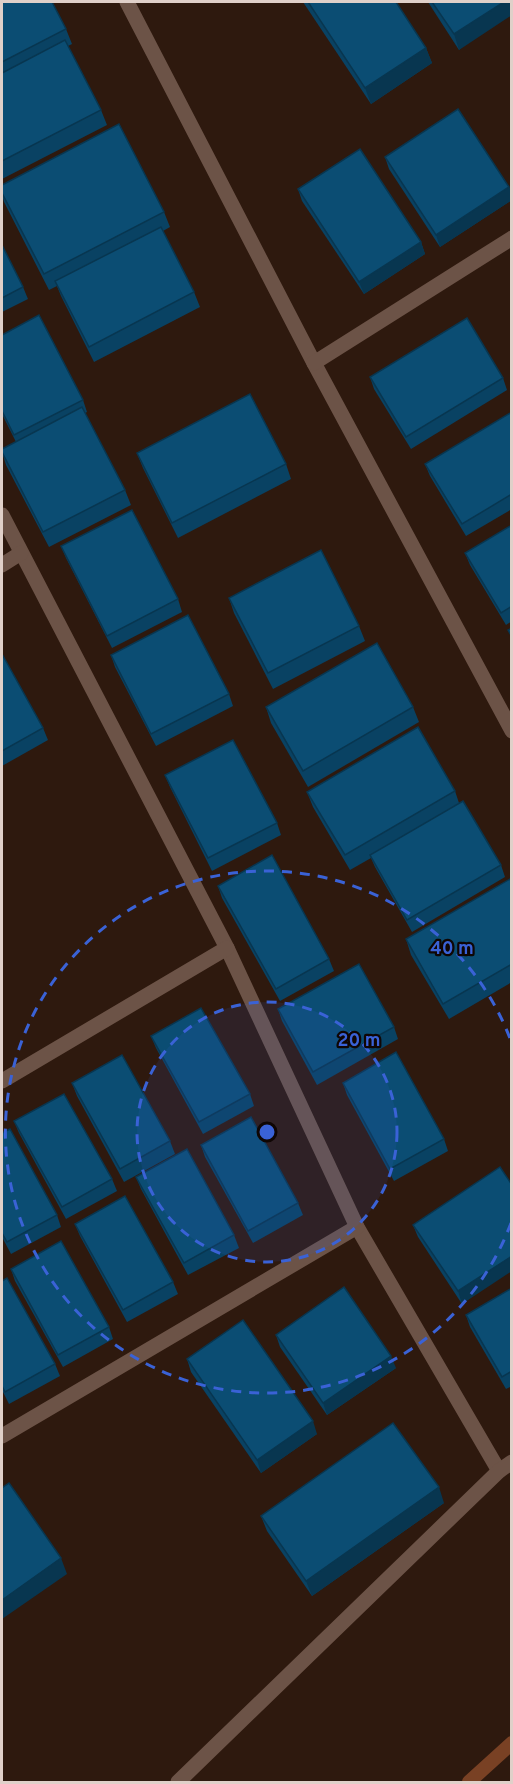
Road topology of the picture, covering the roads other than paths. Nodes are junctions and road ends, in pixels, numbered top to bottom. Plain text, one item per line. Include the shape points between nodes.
1 (127, 2) edge
2 (512, 238) edge
3 (314, 363) junction
4 (2, 514) edge
5 (21, 553) junction
6 (2, 565) edge
7 (512, 730) edge
8 (227, 948) junction
9 (2, 1081) edge
10 (357, 1227) junction
11 (2, 1436) edge
12 (505, 1466) edge
13 (178, 1782) edge

1 - 3 street
2 - 3 street
3 - 7 street
4 - 5 street
5 - 6 street
5 - 8 street
8 - 9 street
8 - 10 street
10 - 11 street
10 - 12 street
12 - 13 street

